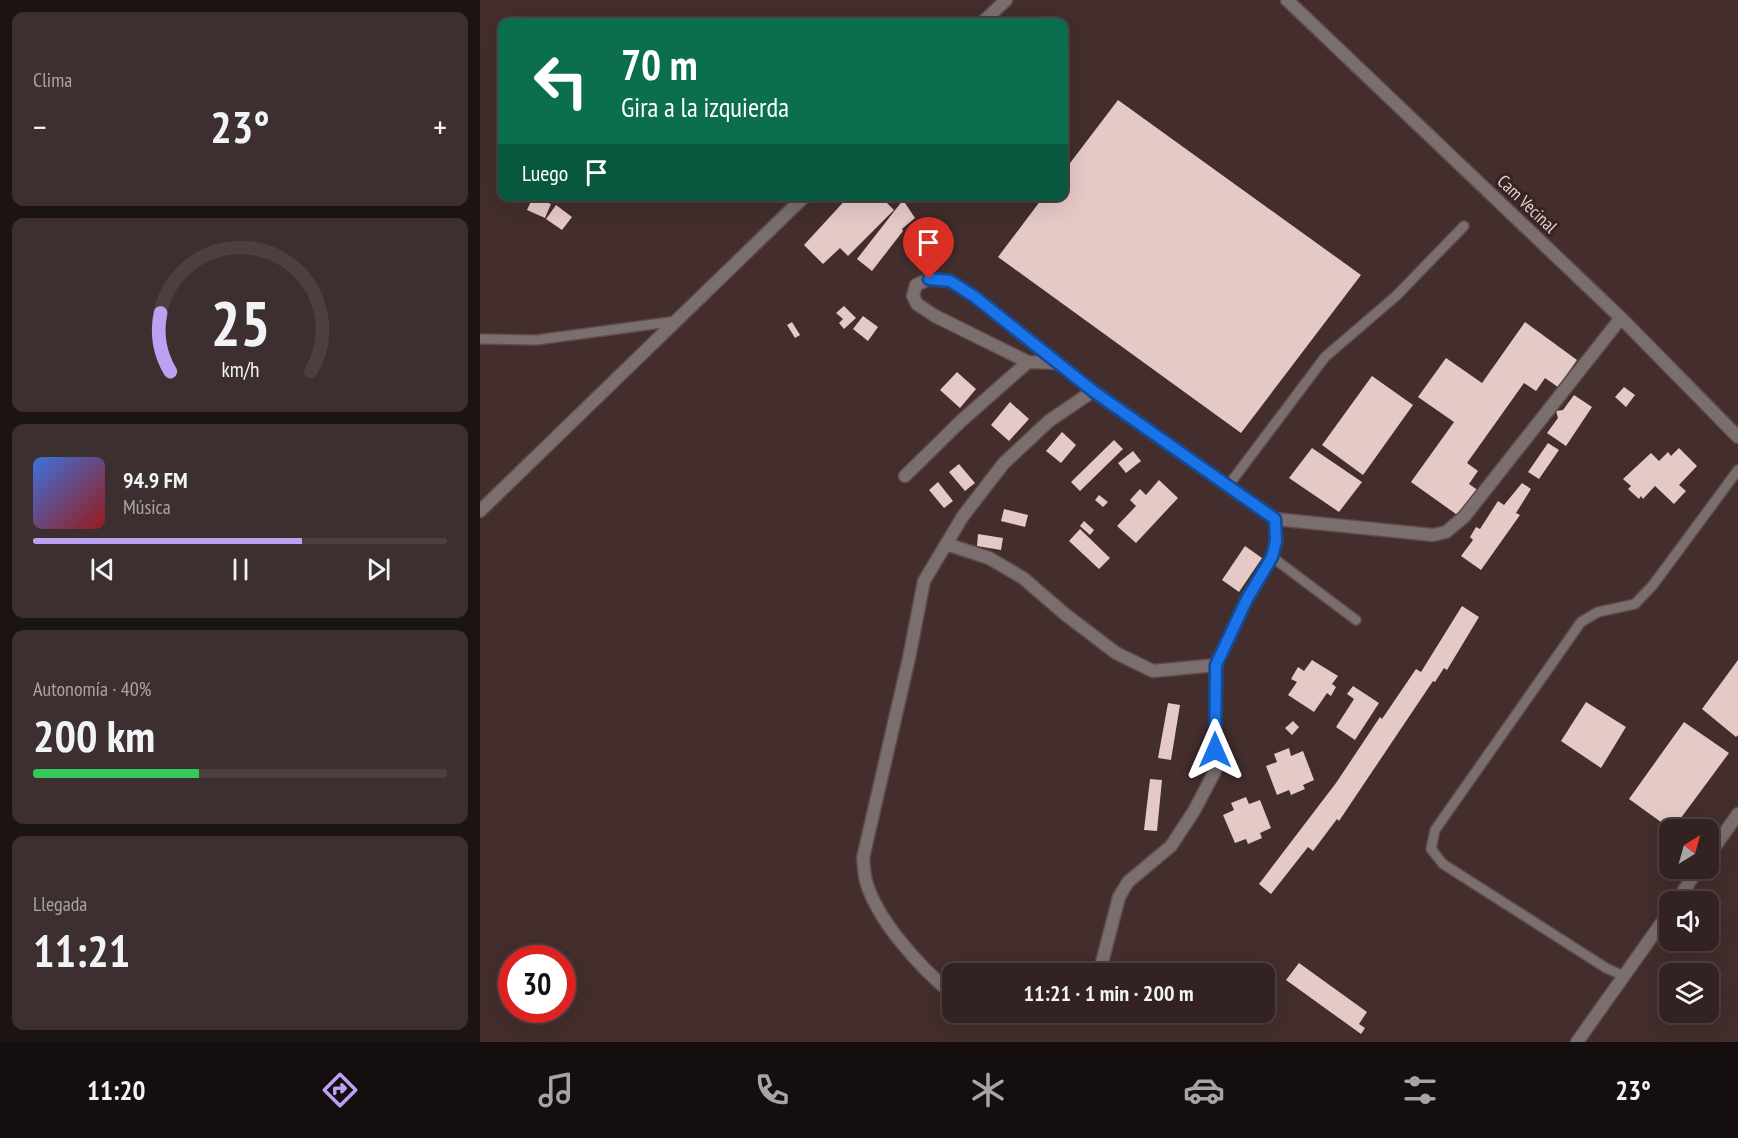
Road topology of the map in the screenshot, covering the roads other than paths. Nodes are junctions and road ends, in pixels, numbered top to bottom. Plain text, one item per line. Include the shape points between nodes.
1 (1006, 0) edge
2 (1287, 0) edge
3 (987, 18) edge
4 (800, 201) edge
5 (1464, 226) dead end
6 (1621, 318) junction
7 (677, 321) junction
8 (480, 339) edge
9 (1029, 362) junction
10 (1058, 363) junction
11 (1093, 391) junction
12 (1738, 437) edge
13 (1738, 470) edge
14 (905, 476) dead end
15 (1228, 486) junction
16 (480, 511) edge
17 (1275, 519) junction
18 (946, 544) junction
19 (1272, 557) junction
20 (1356, 620) dead end
21 (1216, 665) junction
22 (1738, 814) edge
23 (1719, 841) edge
24 (1659, 927) edge
25 (1102, 963) edge
26 (1624, 976) junction
27 (942, 984) edge
28 (1577, 1042) edge

1 - 3 street
2 - 6 street, Cam Vecinal
4 - 7 street
5 - 15 lane via 1396,296 1325,357
6 - 12 street, Cam Vecinal
6 - 17 street via 1464,517 1446,532 1433,535
7 - 8 lane via 536,340
7 - 16 street
9 - 10 street
9 - 10 street via 917,304 916,285 929,279 950,281
9 - 14 street
10 - 11 street
11 - 15 street
11 - 18 street via 1049,421 1004,463
13 - 26 lane via 1635,604 1598,612 1581,622 1435,830 1431,849 1443,864
15 - 17 street
17 - 19 street
18 - 21 street via 989,558 1023,578 1116,653 1154,671
18 - 27 street via 924,580 863,858 866,881 904,947
19 - 20 lane
19 - 21 street
21 - 25 street via 1215,771 1171,846 1128,882 1119,897
22 - 23 street
24 - 26 street
26 - 28 street

